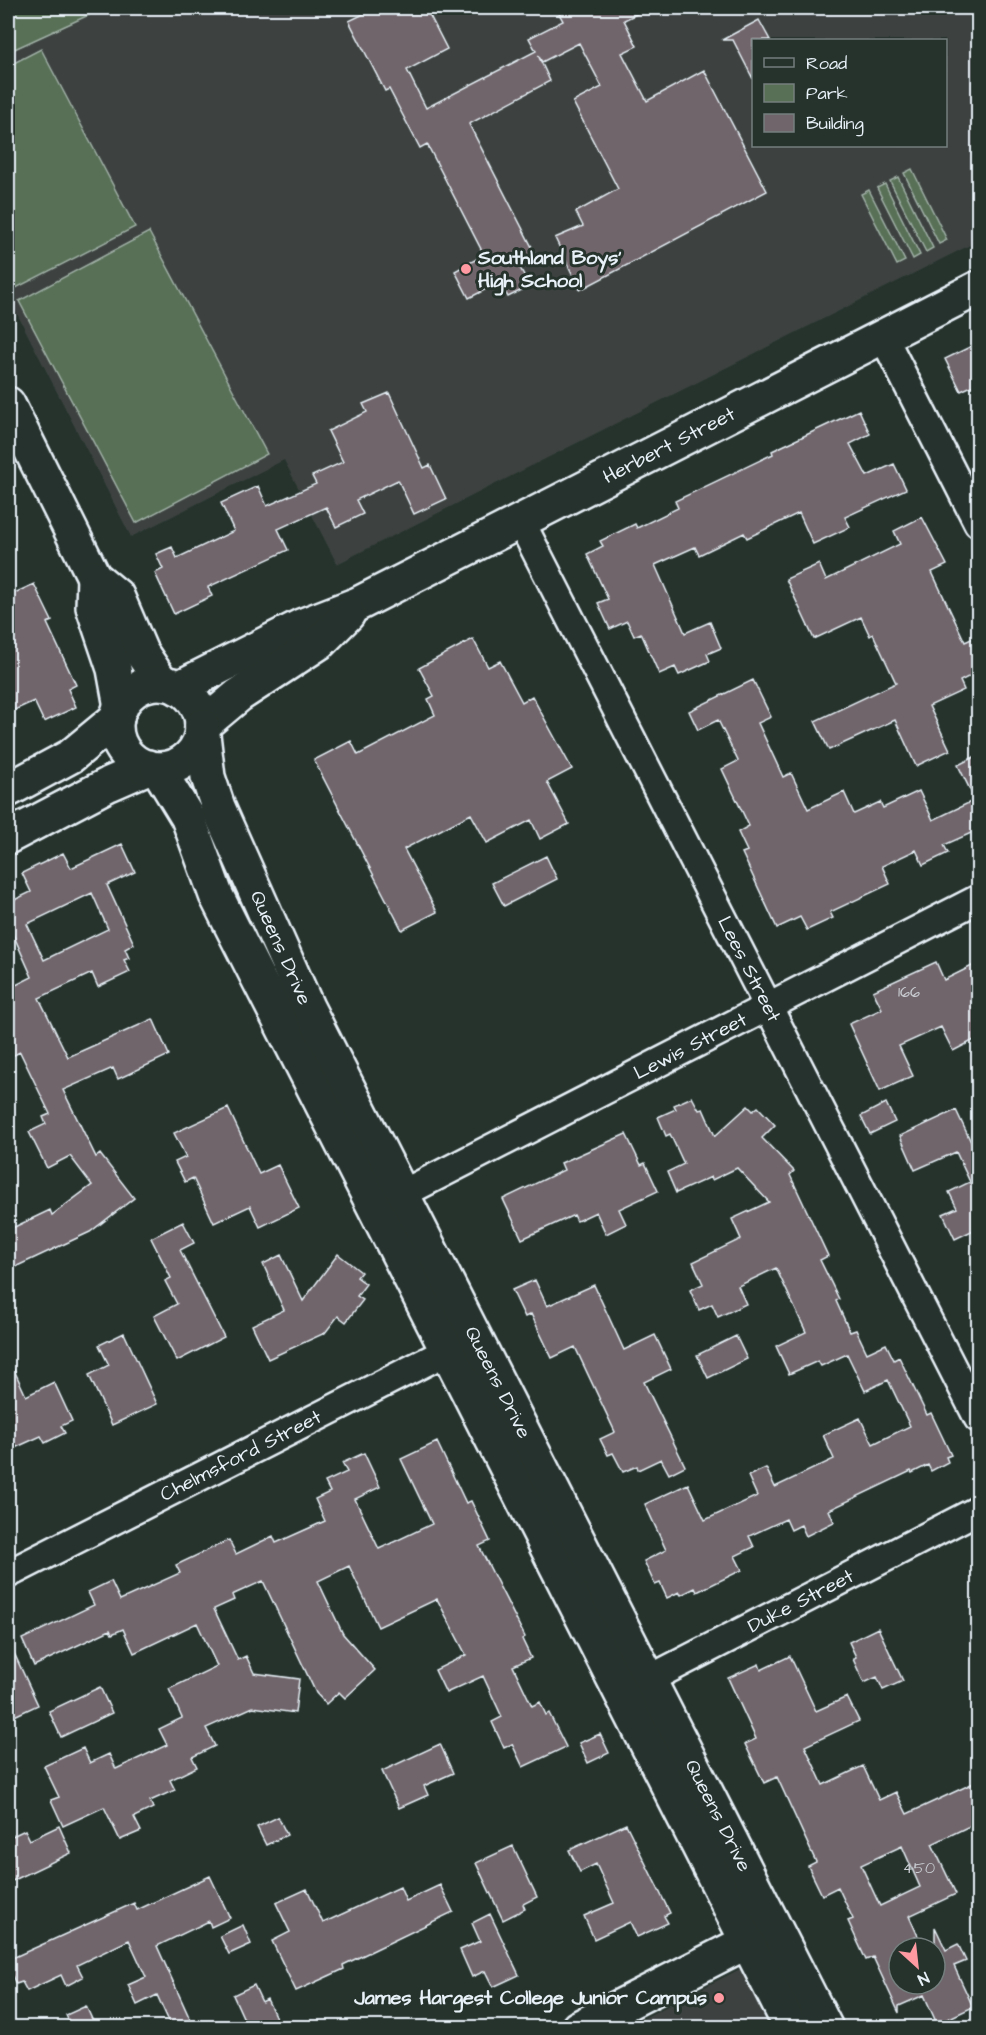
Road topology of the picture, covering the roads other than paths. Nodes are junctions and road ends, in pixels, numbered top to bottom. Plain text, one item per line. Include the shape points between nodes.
1 (978, 288) edge
2 (884, 336) junction
3 (10, 417) edge
4 (522, 522) junction
5 (978, 523) edge
6 (94, 577) junction
7 (358, 604) junction
8 (170, 686) junction
9 (119, 712) junction
10 (202, 726) junction
11 (153, 768) junction
12 (8, 790) edge
13 (8, 837) edge
14 (978, 899) edge
15 (768, 1006) junction
16 (402, 1194) junction
17 (461, 1344) junction
18 (978, 1418) edge
19 (978, 1510) edge
20 (8, 1574) edge
21 (635, 1686) junction
22 (776, 1927) junction
23 (747, 1942) junction
24 (578, 2028) edge
25 (791, 2028) edge
26 (826, 2028) edge

1 - 2 main road, Herbert Street
2 - 4 main road, Herbert Street
2 - 5 street
3 - 6 main road
4 - 7 main road, Herbert Street
4 - 15 street, Lees Street
6 - 8 main road via 117,596 141,652
6 - 9 main road via 93,607 114,669
7 - 8 main road, Herbert Street
7 - 10 main road, Herbert Street via 320,642 239,695
8 - 9 main road, Herbert Street via 138,689
8 - 10 main road via 193,700
9 - 11 main road via 117,730 124,751
9 - 12 main road, Herbert Street via 71,756
10 - 11 main road via 194,752 184,761
10 - 16 main road, Queens Drive via 209,782 235,848 307,1007
11 - 13 main road via 109,784
11 - 17 main road, Queens Drive via 188,818 216,896
14 - 15 street, Lewis Street
15 - 16 street, Lewis Street
15 - 18 street, Lees Street
16 - 17 main road, Queens Drive
17 - 20 street, Chelmsford Street
17 - 21 main road, Queens Drive
19 - 21 street, Duke Street
21 - 22 main road, Queens Drive
21 - 23 main road, Queens Drive
22 - 23 main road
22 - 26 main road, Queens Drive
23 - 24 main road
23 - 25 main road, Queens Drive

